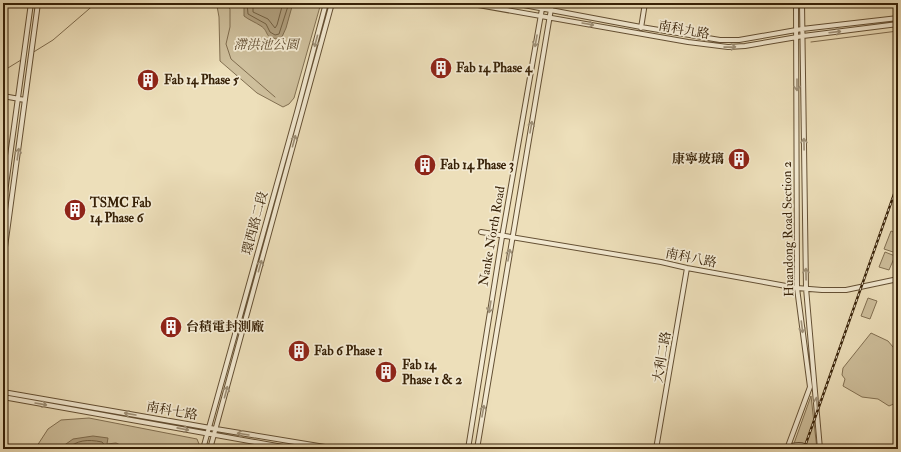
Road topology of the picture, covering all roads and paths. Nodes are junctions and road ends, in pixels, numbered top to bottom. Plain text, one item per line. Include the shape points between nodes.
1 (31, 3) edge
2 (38, 3) edge
3 (326, 3) edge
4 (332, 3) edge
5 (467, 3) edge
6 (513, 3) edge
7 (543, 3) edge
8 (552, 3) edge
9 (645, 3) edge
10 (796, 3) edge
11 (802, 3) edge
12 (542, 8) junction
13 (550, 10) junction
14 (540, 17) junction
15 (550, 18) junction
16 (898, 18) edge
17 (898, 24) edge
18 (641, 27) junction
19 (802, 29) junction
20 (796, 30) junction
21 (640, 33) junction
22 (803, 36) junction
23 (796, 37) junction
24 (3, 96) edge
25 (17, 98) junction
26 (25, 100) junction
27 (3, 207) edge
28 (481, 232) dead end
29 (502, 237) junction
30 (512, 238) junction
31 (3, 262) edge
32 (687, 268) junction
33 (898, 279) edge
34 (797, 288) junction
35 (806, 288) junction
36 (3, 392) edge
37 (3, 397) edge
38 (210, 428) junction
39 (216, 429) junction
40 (208, 434) junction
41 (214, 435) junction
42 (203, 449) edge
43 (210, 449) edge
44 (294, 449) edge
45 (337, 449) edge
46 (468, 449) edge
47 (477, 449) edge
48 (656, 449) edge
49 (787, 449) edge
50 (791, 449) edge
51 (810, 449) edge
52 (820, 449) edge

1 - 25 street
2 - 26 street
3 -> 38 street, 環西路二段
39 -> 4 street, 環西路二段
5 - 14 street, 南科九路
6 - 12 street, 南科九路
7 - 12 street, Nanke North Road
8 - 13 street, Nanke North Road
9 - 18 street
10 - 20 street, Huandong Road Section 2
11 - 19 street, Huandong Road Section 2
12 - 13 street, 南科九路
12 - 14 street, Nanke North Road
13 - 15 street, Nanke North Road
13 - 18 street, 南科九路
14 - 15 street, 南科九路
14 -> 29 street, Nanke North Road
15 -> 21 street, 南科九路
30 -> 15 street, Nanke North Road
16 - 19 street, 南科九路
22 -> 17 street, 南科九路
18 - 20 street, 南科九路 via 720,40 739,40
18 - 21 street
19 - 20 street, 南科九路
19 - 22 street, Huandong Road Section 2
20 - 23 street, Huandong Road Section 2
21 -> 23 street, 南科九路 via 728,47
22 - 23 street, 南科九路
35 -> 22 street, Huandong Road Section 2
23 -> 34 street, Huandong Road Section 2
24 - 25 street
25 - 26 street
25 - 27 street
31 -> 26 street
28 - 29 street, 南科八路
29 - 30 street, 南科八路
29 -> 46 street, Nanke North Road
30 - 32 street, 南科八路
47 -> 30 street, Nanke North Road
32 - 34 street, 南科八路
32 - 48 street, 大利二路
33 - 35 street, 南科八路 via 846,290
34 - 35 street, 南科八路
34 -> 49 street, Huandong Road Section 2 via 810,387
52 -> 35 street, Huandong Road Section 2
38 -> 36 street, 南科七路
37 -> 40 street, 南科七路
38 - 39 street, 南科七路
38 - 40 street, 環西路二段
39 - 41 street, 環西路二段
45 -> 39 street, 南科七路
40 - 41 street, 南科七路
40 - 42 street, 環西路二段
41 - 43 street
41 - 44 street
50 - 51 street via 792,446 798,445

